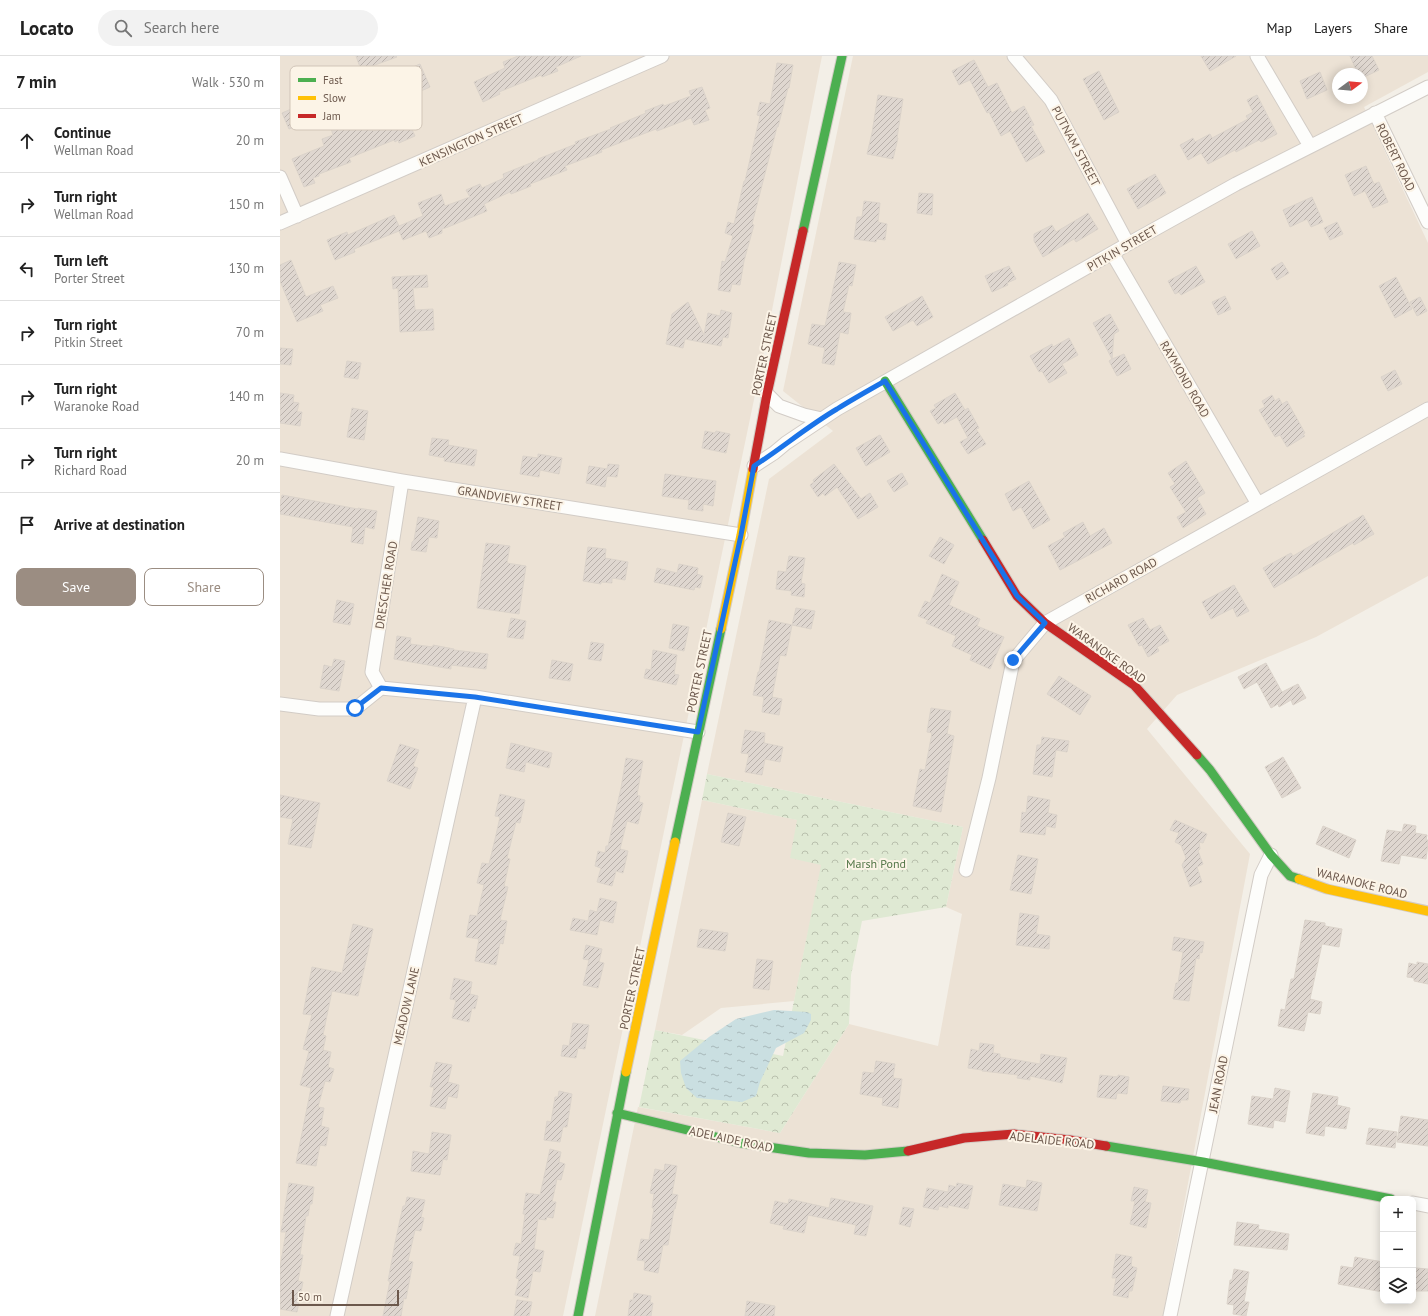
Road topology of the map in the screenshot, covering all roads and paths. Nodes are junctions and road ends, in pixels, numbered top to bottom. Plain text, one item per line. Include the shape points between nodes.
1 (662, 56) edge
2 (842, 56) edge
3 (1014, 56) edge
4 (1257, 56) edge
5 (1428, 87) edge
6 (1375, 113) junction
7 (1310, 146) junction
8 (280, 176) edge
9 (297, 216) junction
10 (1428, 222) edge
11 (280, 223) edge
12 (1128, 244) junction
13 (1112, 253) junction
14 (885, 381) junction
15 (767, 394) junction
16 (1428, 409) edge
17 (822, 419) junction
18 (280, 459) edge
19 (754, 466) junction
20 (402, 480) junction
21 (1258, 504) junction
22 (741, 535) junction
23 (1045, 623) junction
24 (381, 688) junction
25 (475, 697) junction
26 (280, 704) edge
27 (698, 732) junction
28 (1272, 855) junction
29 (966, 870) dead end
30 (1428, 911) edge
31 (617, 1113) junction
32 (1203, 1162) junction
33 (1380, 1197) edge
34 (1416, 1204) edge
35 (1428, 1206) edge
36 (337, 1316) edge
37 (578, 1316) edge
38 (1170, 1316) edge

1 - 9 street, KENSINGTON STREET
2 - 15 street, PORTER STREET
3 - 12 street, PUTNAM STREET via 1051,100
4 - 7 street
5 - 6 street, PITKIN STREET
6 - 7 street, PITKIN STREET
6 - 10 street, ROBERT ROAD
7 - 12 street, PITKIN STREET
8 - 9 street
9 - 11 street, KENSINGTON STREET
12 - 13 street, PITKIN STREET
13 - 14 street, PITKIN STREET
13 - 21 street, RAYMOND ROAD
14 - 17 street, PITKIN STREET
14 - 23 street, WARANOKE ROAD via 1017,596
15 - 17 street via 779,406
15 - 19 street, PORTER STREET
16 - 21 street, RICHARD ROAD
17 - 19 street, PITKIN STREET
18 - 20 street, GRANDVIEW STREET
19 - 22 street, PORTER STREET
20 - 22 street, GRANDVIEW STREET
20 - 24 street, DRESCHER ROAD via 372,672
21 - 23 street, RICHARD ROAD
22 - 27 street, PORTER STREET
23 - 28 street, WARANOKE ROAD via 1134,685 1210,770
23 - 29 street, RICHARD ROAD via 1013,660 990,778
24 - 25 street
24 - 26 street via 355,708
25 - 27 street
25 - 36 street, MEADOW LANE
27 - 31 street, PORTER STREET
28 - 30 street, WARANOKE ROAD via 1290,876 1327,889
28 - 32 street, JEAN ROAD via 1260,875
31 - 32 street, ADELAIDE ROAD via 742,1143 808,1153 865,1155 909,1151 964,1138 1014,1134 1070,1140
31 - 37 street, PORTER STREET
32 - 33 street, ADELAIDE ROAD
32 - 38 street, JEAN ROAD
34 - 35 street

